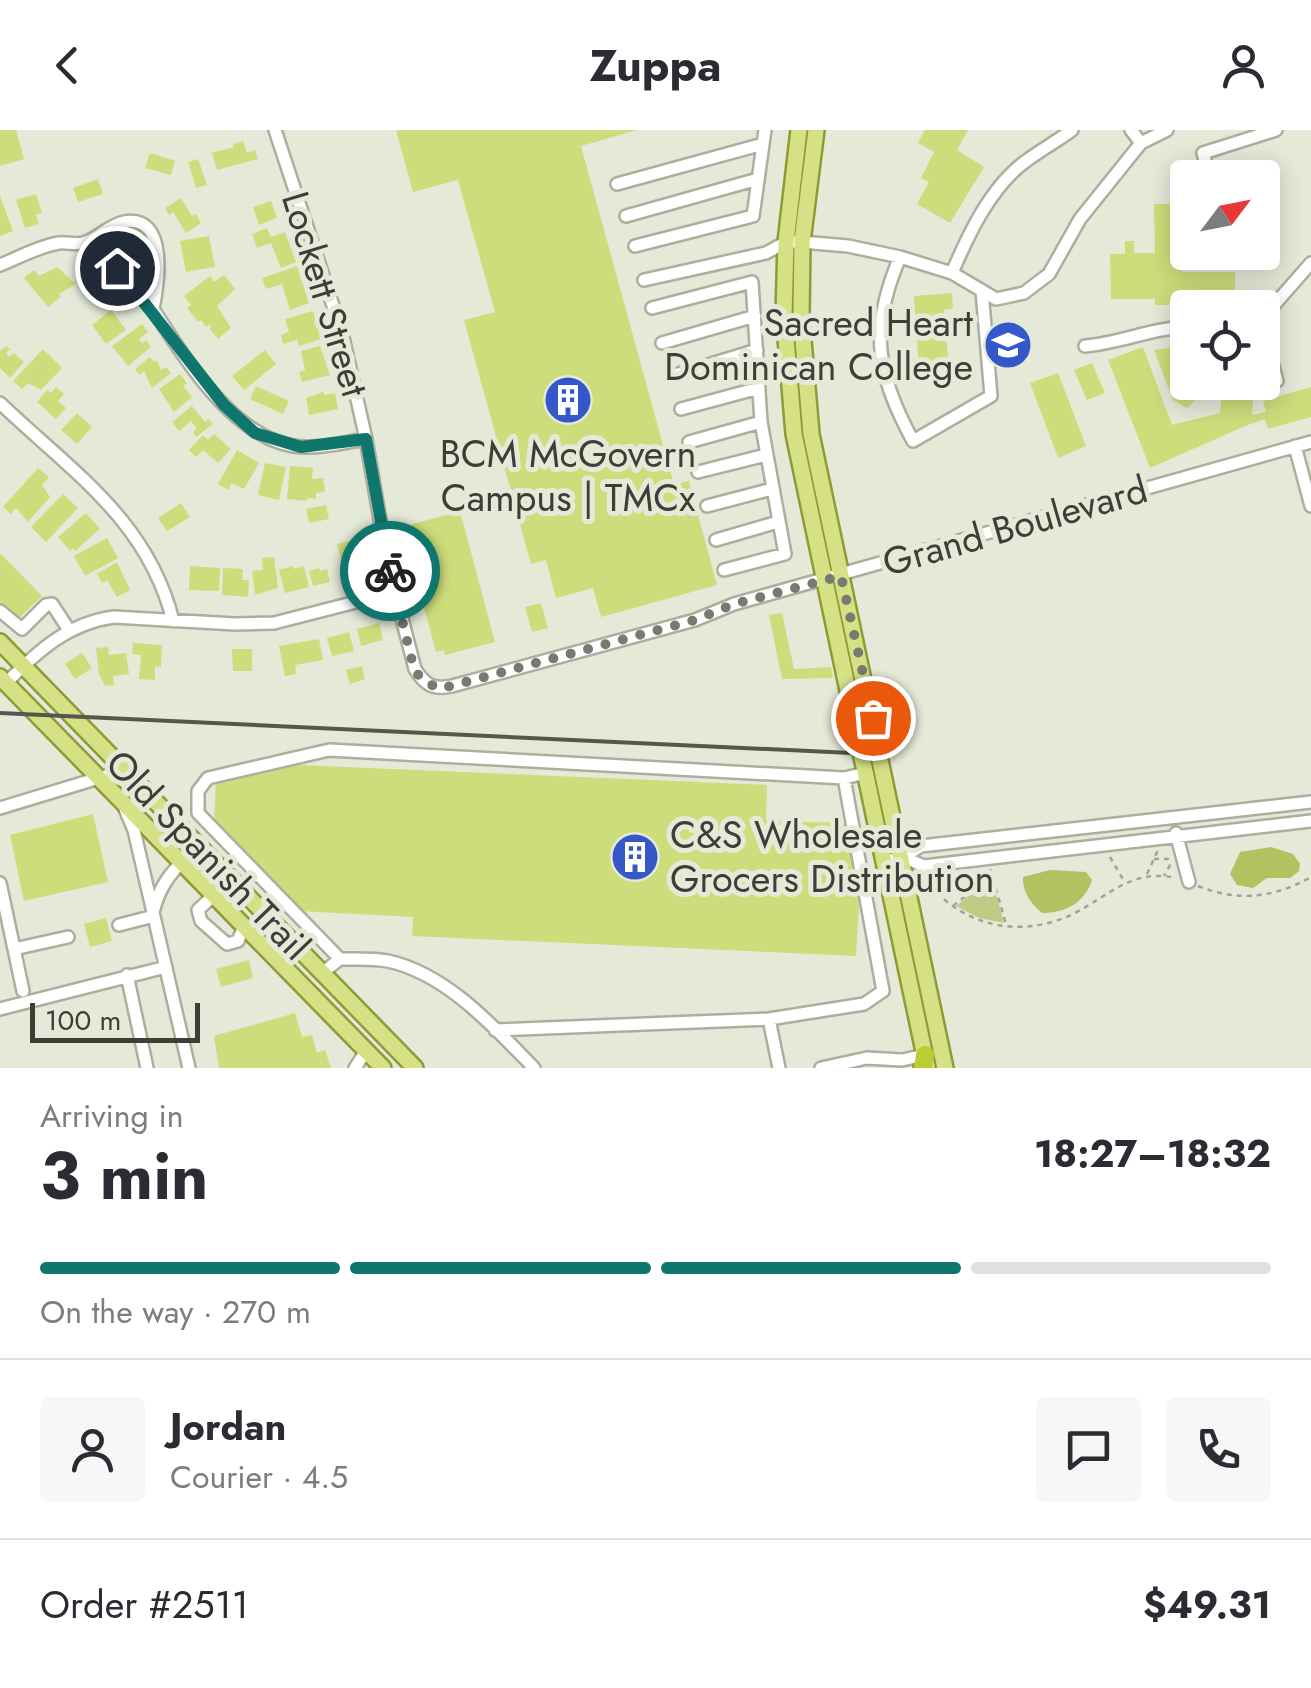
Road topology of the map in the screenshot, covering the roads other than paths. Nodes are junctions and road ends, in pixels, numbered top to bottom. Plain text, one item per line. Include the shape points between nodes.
1 (275, 130) edge
2 (765, 130) edge
3 (798, 130) edge
4 (816, 130) edge
5 (1072, 130) edge
6 (1131, 130) edge
7 (1167, 130) edge
8 (1268, 131) edge
9 (1141, 142) junction
10 (763, 144) junction
11 (1205, 160) dead end
12 (758, 179) junction
13 (617, 184) dead end
14 (626, 216) dead end
15 (794, 242) junction
16 (85, 243) junction
17 (635, 246) dead end
18 (900, 257) junction
19 (1311, 263) edge
20 (0, 265) edge
21 (952, 274) junction
22 (644, 280) dead end
23 (982, 292) junction
24 (1280, 298) edge
25 (652, 308) dead end
26 (153, 310) junction
27 (755, 316) junction
28 (1170, 328) edge
29 (662, 342) dead end
30 (1085, 346) dead end
31 (757, 350) junction
32 (672, 376) dead end
33 (759, 388) junction
34 (0, 402) edge
35 (681, 409) dead end
36 (761, 422) junction
37 (366, 439) junction
38 (690, 442) dead end
39 (1311, 442) edge
40 (1294, 446) junction
41 (766, 455) junction
42 (698, 472) dead end
43 (772, 489) junction
44 (706, 506) dead end
45 (1311, 506) edge
46 (778, 522) junction
47 (716, 540) dead end
48 (724, 570) dead end
49 (841, 576) junction
50 (824, 580) junction
51 (395, 592) junction
52 (0, 611) edge
53 (173, 621) junction
54 (69, 630) junction
55 (0, 642) edge
56 (24, 666) junction
57 (3, 680) edge
58 (431, 687) joint
59 (125, 770) junction
60 (866, 773) junction
61 (844, 778) junction
62 (100, 779) junction
63 (121, 801) junction
64 (1311, 802) edge
65 (0, 808) edge
66 (1171, 817) junction
67 (1311, 822) edge
68 (1176, 836) junction
69 (198, 845) junction
70 (903, 857) junction
71 (886, 860) junction
72 (181, 862) junction
73 (1189, 882) road end
74 (0, 883) edge
75 (214, 895) junction
76 (260, 910) junction
77 (154, 914) junction
78 (4, 925) edge
79 (119, 926) dead end
80 (244, 926) junction
81 (68, 937) dead end
82 (14, 949) junction
83 (340, 959) junction
84 (166, 968) junction
85 (322, 973) junction
86 (126, 975) junction
87 (23, 990) dead end
88 (0, 1009) edge
89 (364, 1016) junction
90 (769, 1018) junction
91 (495, 1030) junction
92 (348, 1032) junction
93 (366, 1051) junction
94 (897, 1064) edge
95 (925, 1064) edge
96 (147, 1068) edge
97 (189, 1068) edge
98 (354, 1068) edge
99 (382, 1068) edge
100 (415, 1068) edge
101 (534, 1068) edge
102 (780, 1068) edge
103 (821, 1068) edge
104 (945, 1068) edge

1 - 37 street, Lockett Street via 329,284
2 - 10 street
3 - 15 main road
4 - 15 main road
5 - 21 street via 1007,179 966,238
6 - 9 street
7 - 9 street
8 - 11 street via 1203,153
9 - 23 street via 1080,219 1049,274 1024,292 996,300
10 - 12 street
10 - 13 street
12 - 14 street
12 - 17 street via 754,216
15 - 18 street
15 - 22 street
15 - 49 main road via 805,380
15 - 50 main road via 784,314 794,434
16 - 20 street via 58,243
16 - 26 street
16 - 26 street via 127,221 152,232
18 - 21 street
18 - 23 street via 884,294 880,340 884,377 914,441 991,396
19 - 24 street
21 - 23 street
25 - 27 street via 752,282
26 - 37 street via 224,405 255,433 301,447
27 - 29 street
27 - 31 street
28 - 30 street
31 - 32 street
31 - 33 street
33 - 35 street
33 - 36 street
34 - 53 street via 122,518 160,577
36 - 38 street
36 - 41 street
37 - 51 street, Lockett Street
39 - 40 street, Grand Boulevard
40 - 45 street
40 - 49 street, Grand Boulevard
41 - 42 street
41 - 43 street
43 - 44 street
43 - 46 street
46 - 47 street
46 - 48 street via 785,554
49 - 50 street, Grand Boulevard
49 - 70 main road
50 - 58 street, Grand Boulevard
50 - 60 main road
51 - 53 street via 274,623
51 - 58 street, Lockett Street via 414,669
52 - 54 street via 22,628 52,604
53 - 54 street via 114,616
54 - 56 street
55 - 56 main road, Old Spanish Trail
56 - 57 street
56 - 59 main road, Old Spanish Trail
57 - 62 main road, Old Spanish Trail
59 - 62 street
59 - 69 main road, Old Spanish Trail
60 - 61 street
60 - 71 main road
61 - 83 street via 329,750 208,778 198,791 198,813
61 - 90 street via 883,991 864,1004
62 - 63 main road, Old Spanish Trail
62 - 65 street
63 - 72 main road, Old Spanish Trail
63 - 77 street
64 - 66 street
66 - 68 street
66 - 70 street via 919,846
67 - 68 street
68 - 70 street via 924,866
68 - 73 street
69 - 72 street
69 - 76 main road, Old Spanish Trail
70 - 71 street
70 - 104 main road
71 - 95 main road
72 - 75 main road, Old Spanish Trail
72 - 77 street via 158,890
74 - 78 street
75 - 80 main road, Old Spanish Trail
75 - 80 street via 198,910 201,921 227,944 238,942
76 - 80 main road
76 - 85 main road, Old Spanish Trail
77 - 79 street
77 - 84 street
78 - 82 street
80 - 92 main road, Old Spanish Trail
81 - 82 street
82 - 87 street
83 - 85 street
83 - 91 street via 405,967 450,989
84 - 86 street
84 - 97 street
85 - 89 main road, Old Spanish Trail
86 - 88 street
86 - 96 street
89 - 92 main road
89 - 100 main road, Old Spanish Trail
90 - 91 street
90 - 102 street
91 - 101 street
92 - 93 main road, Old Spanish Trail
93 - 98 street
93 - 99 main road, Old Spanish Trail
94 - 95 street
94 - 103 street via 867,1058

